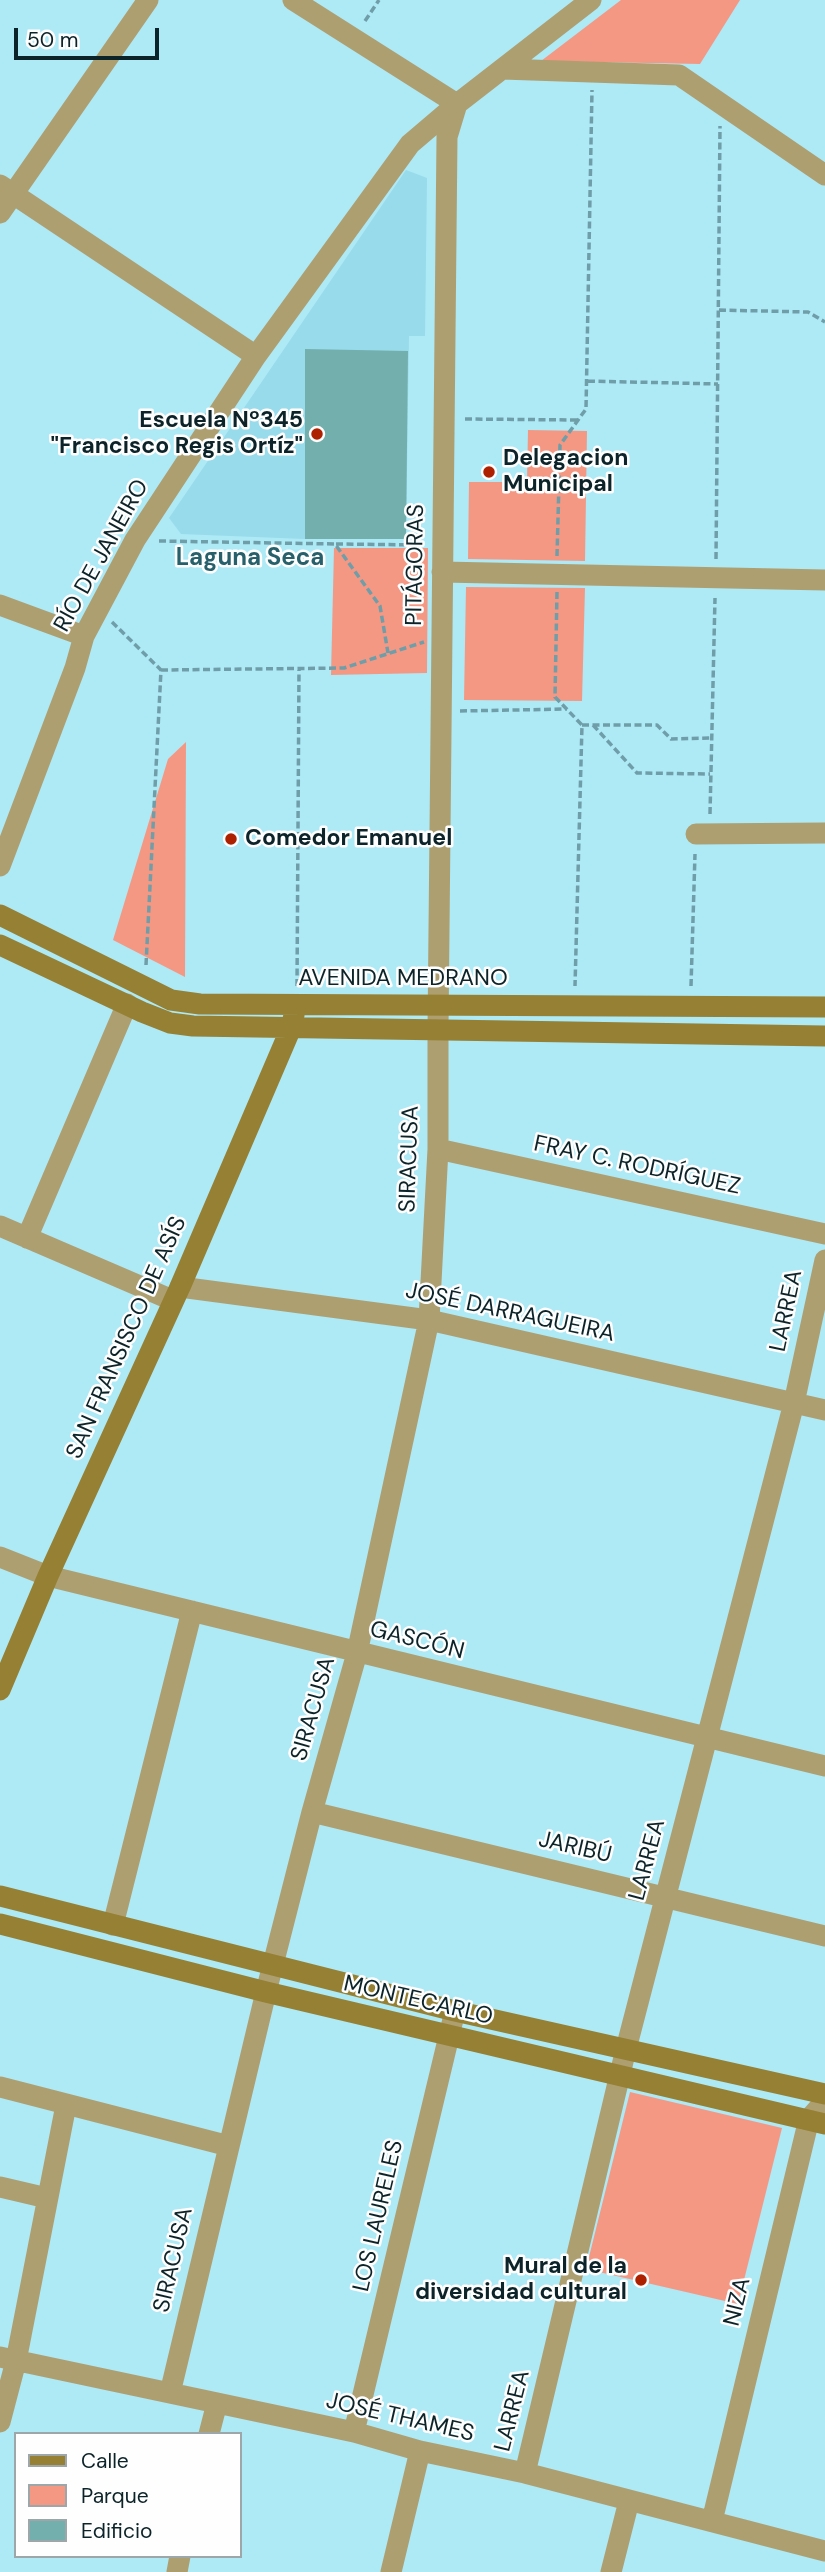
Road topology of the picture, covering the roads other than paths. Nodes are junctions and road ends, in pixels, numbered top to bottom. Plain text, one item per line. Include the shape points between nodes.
1 (148, 0) edge
2 (293, 0) edge
3 (591, 0) edge
4 (502, 69) junction
5 (457, 104) junction
6 (825, 175) edge
7 (6, 190) edge
8 (0, 213) edge
9 (256, 356) junction
10 (442, 572) junction
11 (825, 580) edge
12 (0, 605) edge
13 (84, 636) junction
14 (825, 833) edge
15 (702, 834) road end
16 (0, 866) edge
17 (0, 915) edge
18 (0, 945) edge
19 (128, 1004) junction
20 (297, 1005) junction
21 (438, 1006) junction
22 (825, 1007) edge
23 (291, 1028) junction
24 (438, 1029) junction
25 (825, 1036) edge
26 (438, 1149) junction
27 (0, 1226) edge
28 (825, 1234) edge
29 (27, 1238) junction
30 (825, 1260) edge
31 (176, 1293) junction
32 (429, 1320) junction
33 (794, 1403) junction
34 (825, 1410) edge
35 (0, 1557) edge
36 (48, 1576) junction
37 (192, 1611) junction
38 (357, 1653) junction
39 (0, 1690) edge
40 (708, 1738) junction
41 (825, 1766) edge
42 (312, 1812) junction
43 (0, 1896) edge
44 (665, 1897) junction
45 (0, 1924) edge
46 (113, 1924) junction
47 (825, 1936) edge
48 (274, 1966) junction
49 (266, 1992) junction
50 (455, 2011) junction
51 (449, 2035) junction
52 (626, 2049) junction
53 (621, 2077) junction
54 (0, 2087) edge
55 (825, 2094) edge
56 (825, 2101) edge
57 (66, 2105) junction
58 (817, 2121) edge
59 (229, 2146) junction
60 (0, 2187) edge
61 (47, 2198) junction
62 (8, 2359) edge
63 (170, 2393) junction
64 (217, 2403) junction
65 (0, 2422) edge
66 (210, 2432) edge
67 (354, 2432) junction
68 (420, 2451) junction
69 (525, 2473) junction
70 (629, 2501) junction
71 (712, 2521) junction
72 (825, 2550) edge
73 (391, 2572) edge
74 (611, 2572) edge

1 - 7 street
2 - 5 street
3 - 4 street, RÍO DE JANEIRO
4 - 5 street, RÍO DE JANEIRO
4 - 6 street via 679,75
5 - 9 street, RÍO DE JANEIRO via 410,144
5 - 10 street, PITÁGORAS via 447,137
7 - 8 street
7 - 9 street
9 - 13 street, RÍO DE JANEIRO via 135,540
10 - 11 street
10 - 21 street, PITÁGORAS
12 - 13 street
13 - 16 street, RÍO DE JANEIRO
14 - 15 street
17 - 20 main road, AVENIDA MEDRANO via 171,999 200,1004
18 - 19 main road
19 - 23 main road via 170,1023
19 - 29 street
20 - 21 main road, AVENIDA MEDRANO
20 - 23 main road, SAN FRANSISCO DE ASÍS
21 - 22 main road, AVENIDA MEDRANO
21 - 24 street, PITÁGORAS
23 - 24 main road
23 - 31 main road, SAN FRANSISCO DE ASÍS
24 - 25 main road
24 - 26 street, SIRACUSA
26 - 28 street, FRAY C. RODRÍGUEZ
26 - 32 street, SIRACUSA
27 - 29 street, JOSÉ DARRAGUEIRA
29 - 31 street, JOSÉ DARRAGUEIRA
30 - 33 street, LARREA
31 - 32 street, JOSÉ DARRAGUEIRA
31 - 36 main road, SAN FRANSISCO DE ASÍS
32 - 33 street, JOSÉ DARRAGUEIRA
32 - 38 street, SIRACUSA
33 - 34 street, JOSÉ DARRAGUEIRA
33 - 40 street, LARREA
35 - 36 street, GASCÓN
36 - 37 street, GASCÓN
36 - 39 main road, SAN FRANSISCO DE ASÍS
37 - 38 street, GASCÓN
37 - 46 street
38 - 40 street, GASCÓN
38 - 42 street, SIRACUSA
40 - 41 street, GASCÓN
40 - 44 street, LARREA
42 - 44 street, JARIBÚ
42 - 48 street, SIRACUSA
43 - 46 main road, MONTECARLO
44 - 47 street, JARIBÚ
44 - 52 street, LARREA
45 - 49 main road, MONTECARLO
46 - 48 main road, MONTECARLO
48 - 49 street, SIRACUSA
48 - 50 main road, MONTECARLO
49 - 51 main road, MONTECARLO
49 - 59 street, SIRACUSA
50 - 51 street, LOS LAURELES
50 - 52 main road, MONTECARLO
51 - 53 main road, MONTECARLO
51 - 67 street, LOS LAURELES
52 - 53 street, LARREA
52 - 55 main road, MONTECARLO
53 - 58 main road, MONTECARLO
53 - 69 street, LARREA
54 - 57 street
56 - 58 street, NIZA
57 - 59 street
57 - 61 street
58 - 71 street, NIZA
59 - 63 street, SIRACUSA
60 - 61 street
61 - 62 street
62 - 63 street, JOSÉ THAMES
62 - 65 street
63 - 64 street, JOSÉ THAMES
64 - 66 street
64 - 67 street, JOSÉ THAMES
67 - 68 street, JOSÉ THAMES
68 - 69 street, JOSÉ THAMES
68 - 73 street
69 - 70 street, JOSÉ THAMES
70 - 71 street, JOSÉ THAMES
70 - 74 street
71 - 72 street, JOSÉ THAMES

